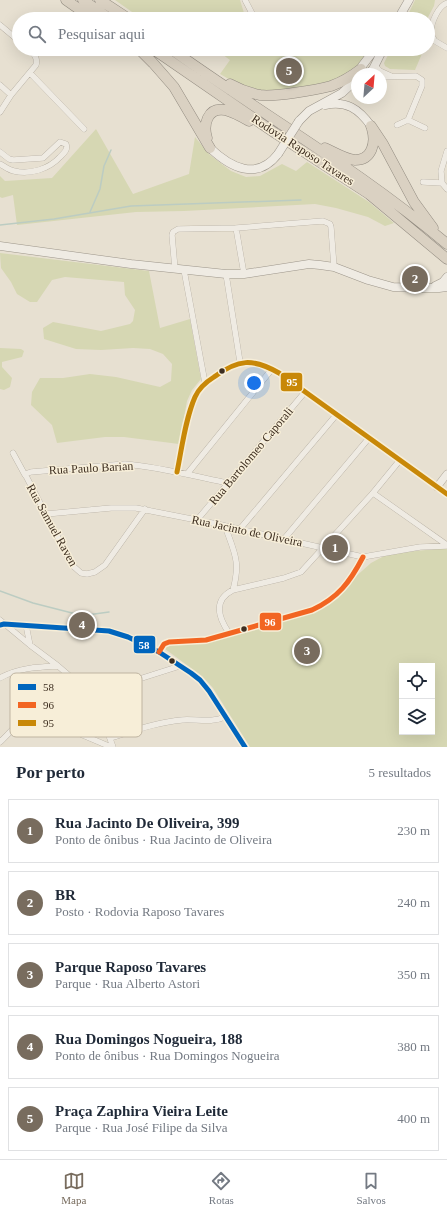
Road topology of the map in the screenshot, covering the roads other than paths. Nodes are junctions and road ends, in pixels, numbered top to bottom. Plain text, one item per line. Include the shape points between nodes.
1 (66, 0) edge
2 (83, 0) edge
3 (100, 0) edge
4 (245, 0) edge
5 (409, 0) edge
6 (447, 3) edge
7 (83, 12) edge
8 (100, 12) edge
9 (118, 12) edge
10 (251, 12) edge
11 (402, 12) edge
12 (435, 19) edge
13 (0, 26) edge
14 (12, 35) edge
15 (435, 41) edge
16 (447, 48) edge
17 (35, 56) edge
18 (146, 56) edge
19 (156, 56) edge
20 (163, 56) edge
21 (181, 56) edge
22 (373, 56) edge
23 (376, 56) edge
24 (175, 64) junction
25 (375, 66) junction
26 (197, 67) junction
27 (366, 68) edge
28 (372, 68) edge
29 (30, 73) junction
30 (387, 76) edge
31 (392, 76) junction
32 (351, 77) edge
33 (0, 85) edge
34 (351, 85) edge
35 (11, 95) junction
36 (318, 106) junction
37 (0, 112) edge
38 (408, 120) junction
39 (397, 125) dead end
40 (371, 126) junction
41 (425, 128) dead end
42 (84, 129) dead end
43 (275, 132) junction
44 (306, 142) junction
45 (210, 148) junction
46 (0, 152) edge
47 (447, 152) edge
48 (0, 164) edge
49 (423, 182) dead end
50 (442, 183) junction
51 (447, 190) edge
52 (236, 228) junction
53 (444, 242) edge
54 (0, 246) edge
55 (446, 260) edge
56 (334, 268) junction
57 (175, 269) junction
58 (184, 270) junction
59 (226, 274) junction
60 (244, 274) junction
61 (447, 277) edge
62 (434, 287) junction
63 (447, 287) edge
64 (240, 362) junction
65 (272, 369) junction
66 (205, 383) junction
67 (305, 392) junction
68 (337, 414) junction
69 (369, 438) junction
70 (12, 453) dead end
71 (400, 460) junction
72 (177, 472) junction
73 (25, 474) junction
74 (187, 474) junction
75 (447, 474) edge
76 (228, 483) junction
77 (438, 487) junction
78 (373, 493) junction
79 (447, 494) edge
80 (145, 509) junction
81 (46, 514) junction
82 (197, 520) junction
83 (225, 526) junction
84 (240, 530) junction
85 (284, 539) junction
86 (447, 545) edge
87 (324, 547) junction
88 (363, 557) junction
89 (233, 590) junction
90 (1, 623) edge
91 (26, 625) junction
92 (229, 633) junction
93 (30, 645) junction
94 (159, 652) junction
95 (58, 666) junction
96 (180, 666) junction
97 (10, 673) edge
98 (11, 673) edge
99 (66, 673) edge
100 (0, 678) edge
101 (142, 678) edge
102 (225, 717) junction
103 (142, 729) edge
104 (10, 732) edge
105 (88, 737) edge
106 (114, 737) edge
107 (110, 738) joint
108 (0, 742) edge
109 (112, 747) edge
110 (245, 747) edge

1 - 7 highway
2 - 8 highway
3 - 9 highway
4 - 10 street
5 - 11 main road
6 - 12 street via 440,8
13 - 14 street
15 - 16 street
17 - 29 street via 36,65
18 - 45 highway via 174,87
19 - 24 highway
20 - 24 highway, Rodovia Raposo Tavares
21 - 26 highway, Rodovia Raposo Tavares
22 - 27 main road
23 - 25 main road
24 - 43 highway, Rodovia Raposo Tavares
25 - 28 main road
25 - 31 street
26 - 32 highway via 250,93 266,95 332,85
26 - 44 highway, Rodovia Raposo Tavares
29 - 35 street
29 - 42 street
30 - 31 street
31 - 38 street via 416,76 422,80
33 - 35 street
34 - 36 main road via 342,93
35 - 37 street
36 - 40 main road via 348,105 364,115
36 - 45 main road, bridge via 299,121 278,154 263,167 247,169 228,163
38 - 39 street
38 - 41 street
40 - 44 highway via 374,145 367,156 360,159 353,160
40 - 53 highway via 414,202
43 - 45 highway via 227,110 220,110 209,116 204,127
43 - 55 highway, Rodovia Raposo Tavares via 369,194
44 - 53 highway, Rodovia Raposo Tavares via 365,181
46 - 48 street via 13,160 32,159 43,158 60,142 67,147 59,159 42,169 15,171
47 - 50 street via 441,171
49 - 50 street
50 - 51 street
52 - 56 street via 327,222 331,227
52 - 57 street via 175,230 172,235
52 - 60 street
54 - 57 main road
56 - 60 main road via 309,264
56 - 62 main road via 393,287
57 - 58 main road
58 - 59 main road
58 - 66 street
59 - 60 main road
59 - 64 street
61 - 62 main road
62 - 63 main road
64 - 65 street via 254,363
64 - 66 street
65 - 67 street
65 - 74 street
66 - 72 street via 199,389 190,410
67 - 68 street
67 - 76 street, Rua Bartolomeo Caporali
68 - 69 street
68 - 84 street
69 - 71 street
69 - 85 street
70 - 73 street, Rua Samuel Raven
71 - 77 street
71 - 78 street
72 - 73 street, Rua Paulo Barian via 125,464
72 - 74 street, Rua Paulo Barian
73 - 81 street, Rua Samuel Raven
74 - 76 street, Rua Paulo Barian
75 - 77 street
76 - 82 street, Rua Bartolomeo Caporali
77 - 79 street
78 - 86 street
78 - 87 street
80 - 81 street, Rua Jacinto de Oliveira via 127,507
80 - 81 street, Rua Samuel Raven via 109,561 98,571 88,574 78,571 73,566
80 - 82 street, Rua Jacinto de Oliveira
82 - 83 street, Rua Jacinto de Oliveira
83 - 84 street, Rua Jacinto de Oliveira
83 - 89 street via 237,562 237,577
84 - 85 street, Rua Jacinto de Oliveira
85 - 87 street, Rua Jacinto de Oliveira
86 - 88 street, Rua Jacinto de Oliveira
87 - 88 street, Rua Jacinto de Oliveira
87 - 89 street via 301,572
88 - 92 street via 344,587 322,605
89 - 92 street via 222,597 220,606 221,618
90 - 91 street
90 - 93 street
91 - 93 street
91 - 94 street via 117,632
92 - 94 street via 206,640 169,642 164,644
93 - 95 street
94 - 96 street
95 - 98 street
95 - 99 street
96 - 101 street
96 - 102 street via 209,690
97 - 100 street
102 - 103 street via 218,720 167,722
102 - 110 street
104 - 108 street
105 - 109 street
106 - 107 street
107 - 109 street

